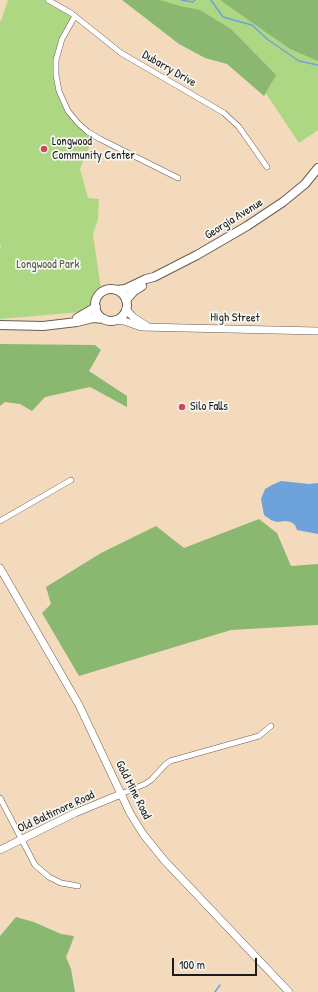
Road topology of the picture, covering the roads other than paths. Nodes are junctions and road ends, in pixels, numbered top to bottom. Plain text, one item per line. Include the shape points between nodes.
1 (48, 0) edge
2 (75, 16) junction
3 (267, 167) dead end
4 (318, 168) edge
5 (178, 178) dead end
6 (154, 277) junction
7 (116, 290) junction
8 (126, 300) junction
9 (96, 308) junction
10 (126, 309) junction
11 (104, 319) junction
12 (115, 320) junction
13 (67, 323) junction
14 (0, 325) edge
15 (151, 328) junction
16 (318, 331) edge
17 (71, 480) dead end
18 (0, 521) edge
19 (0, 568) edge
20 (271, 726) dead end
21 (121, 794) junction
22 (0, 798) edge
23 (21, 839) junction
24 (0, 850) edge
25 (78, 886) dead end
26 (289, 992) edge

1 - 2 street, Dubarry Drive
2 - 3 street, Dubarry Drive via 121,53 224,113 239,127
2 - 5 street via 62,39 56,60 59,91 68,111 88,132
4 - 6 main road, Georgia Avenue via 305,184 284,202 197,255
6 - 7 main road, Georgia Avenue
6 - 8 main road, Georgia Avenue
7 - 8 main road
7 - 9 main road via 103,292 97,299
8 - 10 main road
9 - 11 main road
9 - 13 main road
10 - 12 main road via 122,316
10 - 15 street, High Street via 138,321
11 - 12 main road
11 - 13 main road via 93,318
12 - 15 street, High Street
13 - 14 main road via 43,326
15 - 16 street, High Street
17 - 18 street
19 - 21 street, Gold Mine Road via 79,705
20 - 21 street via 259,736 170,761 151,780
21 - 23 street, Old Baltimore Road
21 - 26 street, Gold Mine Road via 136,824 156,851
22 - 23 street
23 - 24 street, Old Baltimore Road
23 - 25 street via 35,865 49,878

